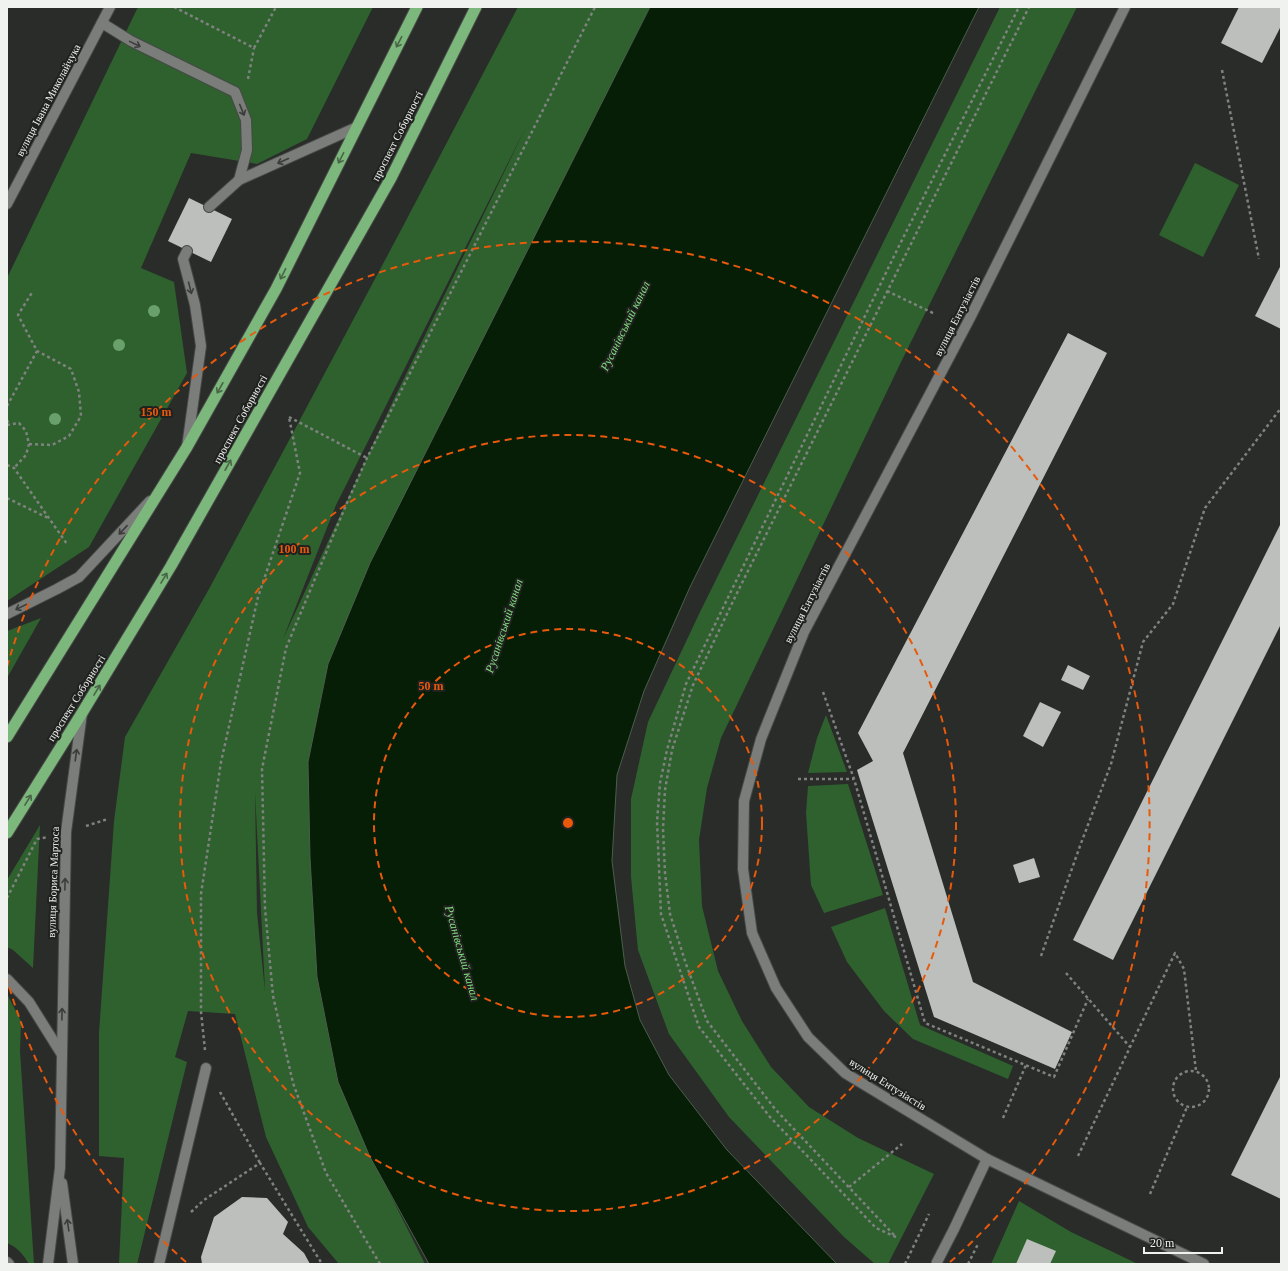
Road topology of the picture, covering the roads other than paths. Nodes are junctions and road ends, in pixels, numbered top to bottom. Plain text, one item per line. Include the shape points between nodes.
1 (110, 7) edge
2 (417, 7) edge
3 (476, 7) edge
4 (1125, 7) edge
5 (102, 23) junction
6 (357, 127) junction
7 (239, 180) junction
8 (7, 204) edge
9 (209, 208) dead end
10 (187, 251) dead end
11 (186, 447) junction
12 (159, 491) junction
13 (7, 614) edge
14 (82, 713) junction
15 (7, 736) edge
16 (7, 833) edge
17 (7, 979) edge
18 (62, 1053) junction
19 (206, 1068) road end
20 (987, 1159) junction
21 (60, 1168) junction
22 (48, 1264) edge
23 (74, 1264) edge
24 (159, 1264) edge
25 (936, 1264) edge
26 (1204, 1264) edge

1 - 5 street, вулиця Івана Миколайчука
2 -> 6 highway
14 -> 3 highway, проспект Соборності via 171,566 391,178
4 - 20 street, вулиця Ентузіастів via 970,318 804,632 761,738 744,801 743,869 752,933 776,988 808,1037 845,1073
5 -> 7 street via 130,41 235,92 246,120 247,150
5 - 8 street, вулиця Івана Миколайчука
6 -> 7 street
6 -> 11 highway via 276,289
7 - 9 street
10 -> 11 street via 183,259 201,346
11 - 12 highway
12 -> 13 street via 79,577
12 - 15 highway
16 -> 14 highway, проспект Соборності
18 -> 14 street, вулиця Бориса Мартоса via 66,832
17 - 18 street via 29,1002
18 - 21 street, вулиця Бориса Мартоса
19 - 24 street
20 - 25 street, bridge
20 - 26 street, вулиця Ентузіастів
21 - 22 street, вулиця Бориса Мартоса
23 -> 21 street, вулиця Бориса Мартоса

